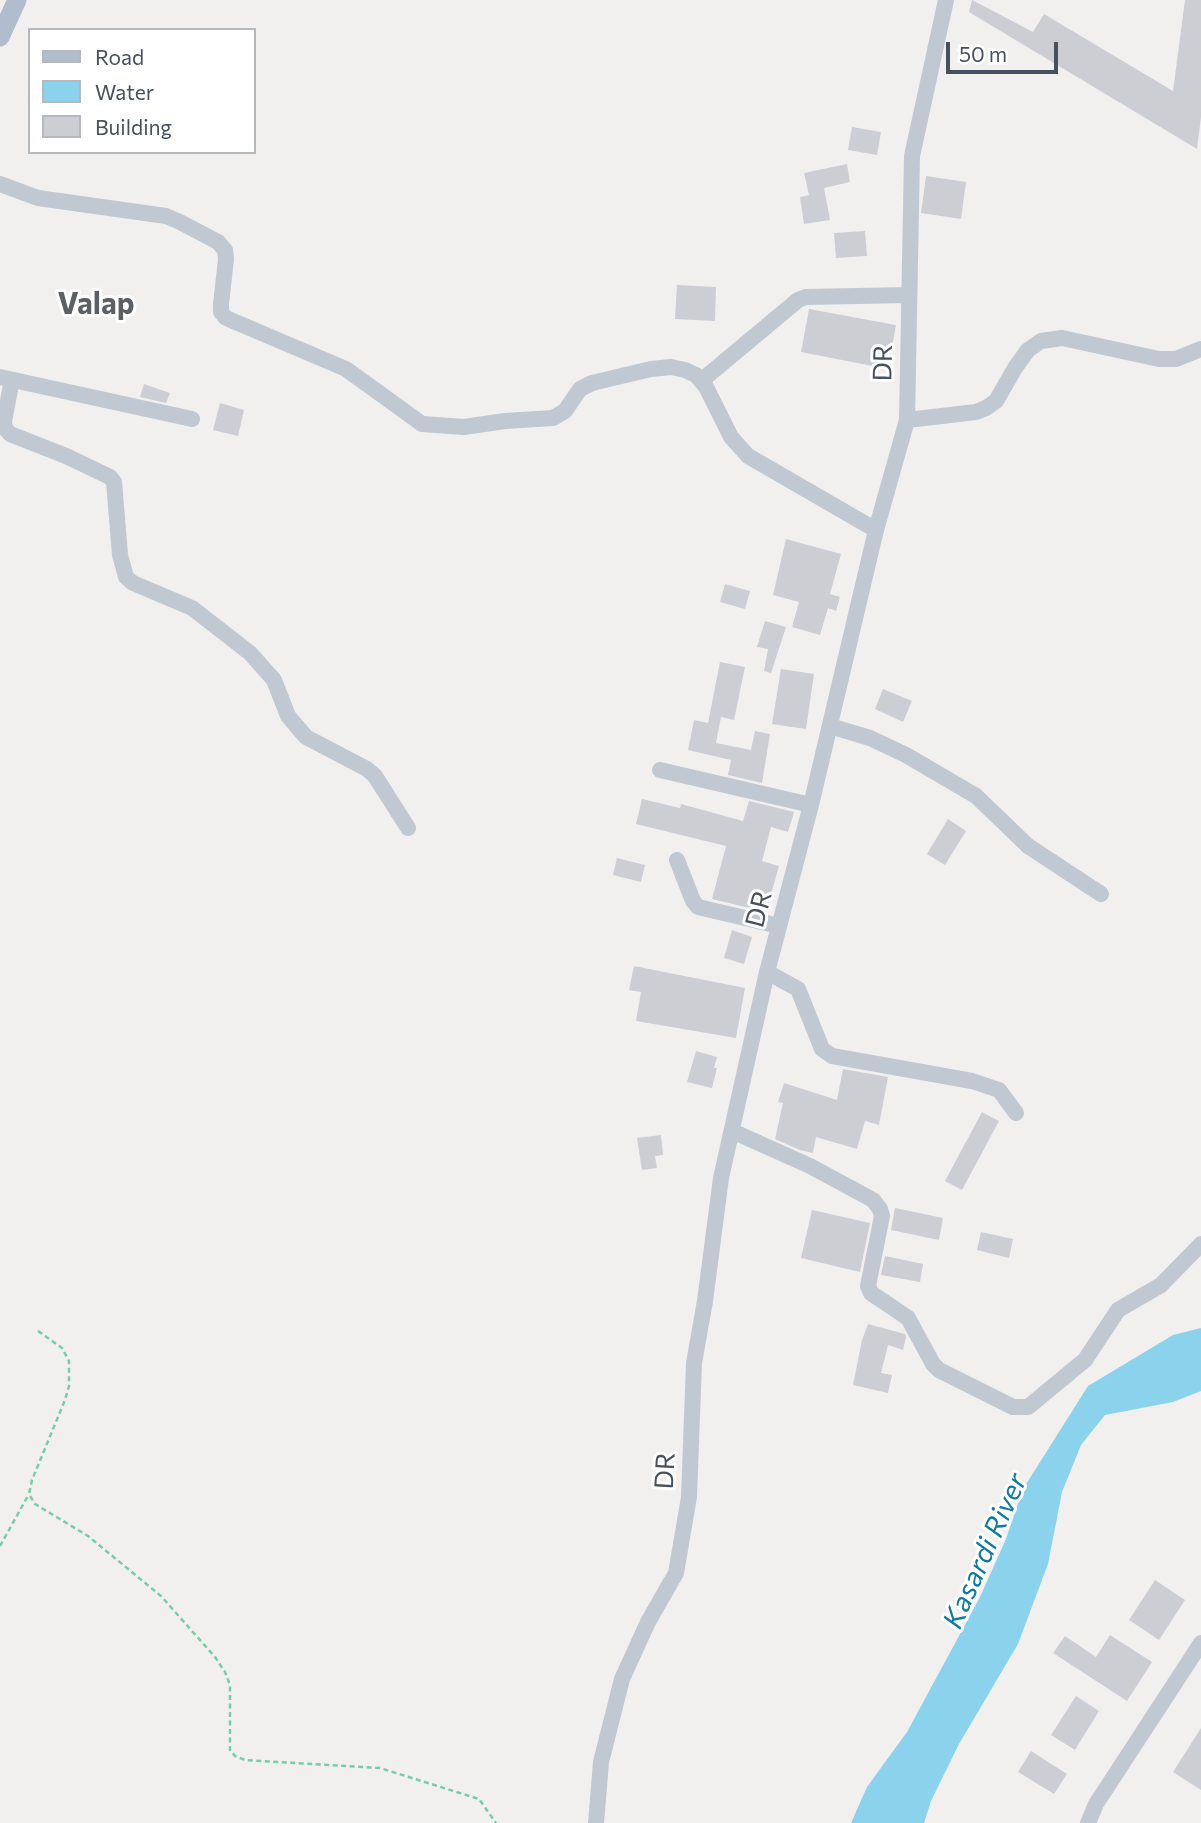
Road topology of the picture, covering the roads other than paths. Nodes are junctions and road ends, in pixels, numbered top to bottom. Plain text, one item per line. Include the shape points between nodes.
1 (18, 0) edge
2 (946, 0) edge
3 (0, 37) edge
4 (0, 184) edge
5 (908, 295) junction
6 (1201, 349) edge
7 (6, 379) edge
8 (701, 381) junction
9 (192, 419) dead end
10 (907, 420) junction
11 (876, 530) junction
12 (830, 726) junction
13 (660, 770) dead end
14 (811, 804) junction
15 (408, 828) dead end
16 (677, 860) dead end
17 (1101, 894) dead end
18 (779, 926) junction
19 (767, 972) junction
20 (1016, 1113) dead end
21 (732, 1131) junction
22 (1201, 1244) edge
23 (1201, 1643) edge
24 (596, 1823) edge
25 (1088, 1823) edge

1 - 3 main road
2 - 5 street, DR via 912,156
4 - 8 street via 38,198 166,216 218,242 226,259 221,312 226,318 346,369 422,424 473,426 553,418 565,411 586,385 651,369 671,367
5 - 8 street via 797,300
5 - 10 street, DR
6 - 10 street via 1176,359 1159,359 1062,338 1041,341 1028,350 996,401 986,408
7 - 9 street
7 - 15 street via 4,421 10,434 114,482 120,555 127,578 192,608 250,653 274,680 288,716 306,737 375,776
8 - 11 street via 731,437 748,456
10 - 11 street, DR
11 - 12 street, DR
12 - 14 street, DR
12 - 17 street via 906,755 976,796 1028,846
13 - 14 street
14 - 18 street, DR
16 - 18 street via 698,907
18 - 19 street, DR
19 - 20 street via 798,989 822,1049 832,1056 972,1081 999,1090
19 - 21 street, DR
21 - 22 street via 873,1200 882,1216 868,1286 871,1293 908,1318 939,1370 1013,1407 1028,1406 1085,1360 1118,1310 1161,1285
21 - 24 street, DR via 720,1178 694,1363 689,1497 676,1573 622,1679 601,1762
23 - 25 street

